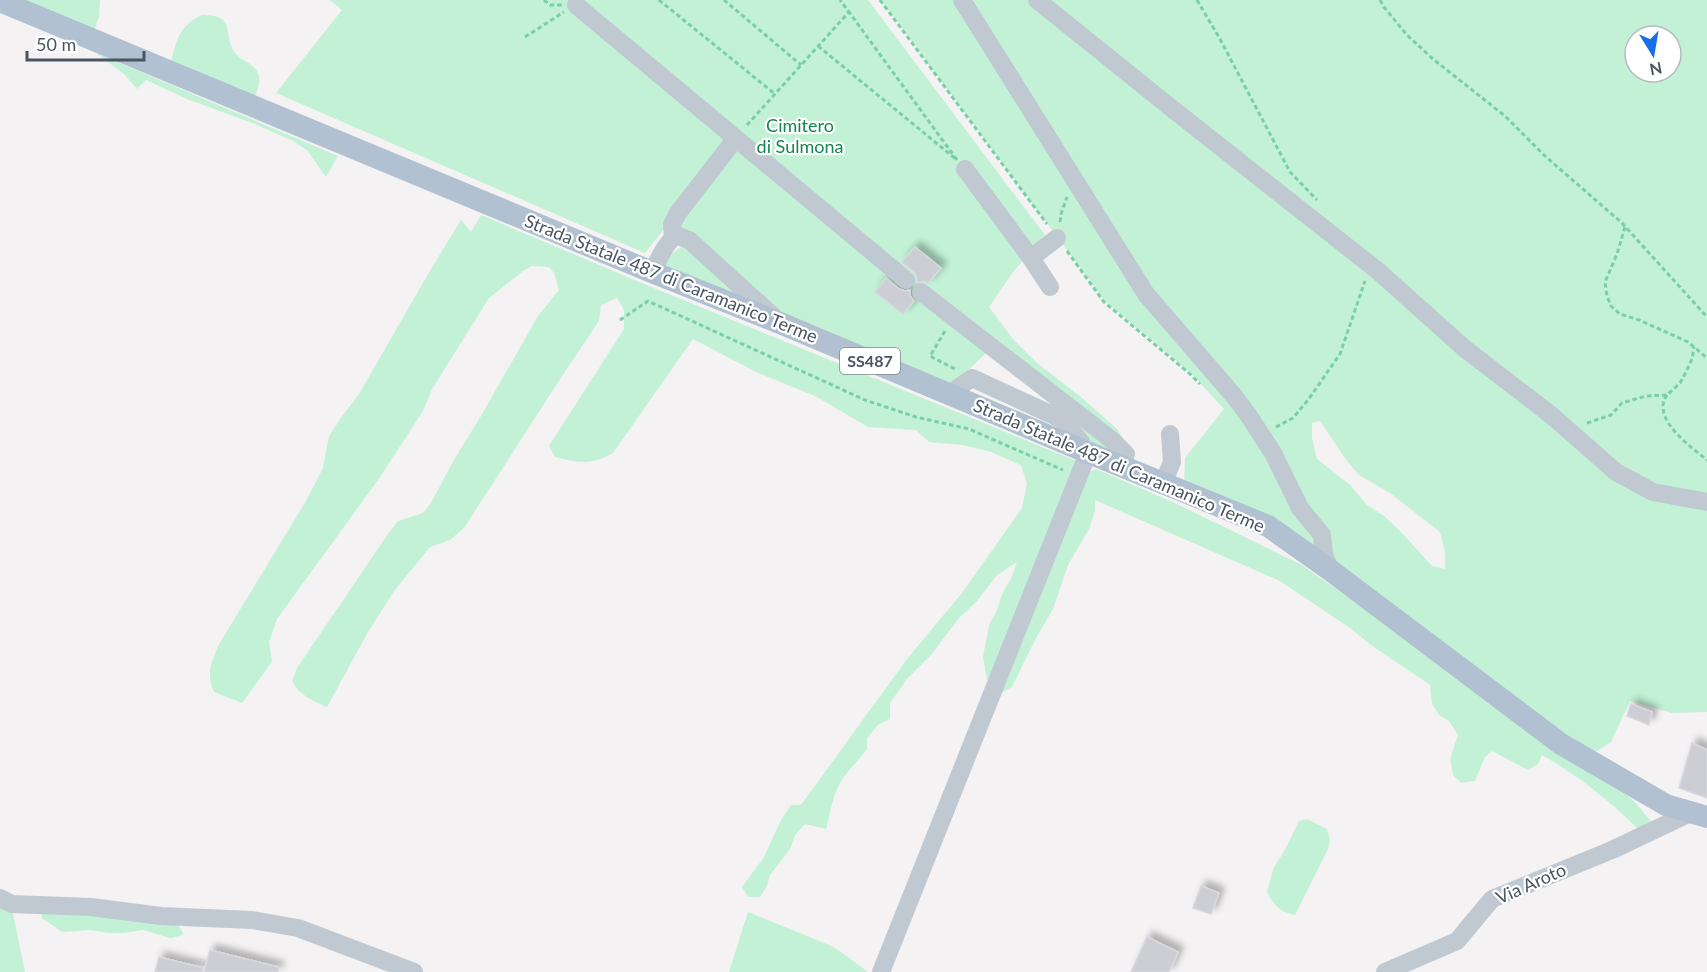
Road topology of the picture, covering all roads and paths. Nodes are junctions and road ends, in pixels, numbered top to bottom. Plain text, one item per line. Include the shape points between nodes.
1 (659, 0) edge
2 (724, 0) edge
3 (840, 0) edge
4 (880, 0) edge
5 (962, 0) edge
6 (1037, 0) edge
7 (1197, 0) edge
8 (1380, 0) edge
9 (15, 4) edge
10 (576, 4) joint
11 (849, 12) junction
12 (525, 37) dead end
13 (818, 46) junction
14 (801, 65) junction
15 (775, 94) junction
16 (736, 138) junction
17 (965, 169) dead end
18 (1070, 173) junction
19 (1319, 202) dead end
20 (1625, 227) junction
21 (1054, 234) junction
22 (673, 238) junction
23 (1031, 258) junction
24 (1370, 265) junction
25 (652, 272) junction
26 (906, 280) dead end
27 (1050, 287) dead end
28 (921, 292) dead end
29 (954, 317) junction
30 (1707, 317) edge
31 (620, 320) dead end
32 (780, 323) junction
33 (1694, 347) junction
34 (1707, 358) edge
35 (972, 378) junction
36 (1204, 388) dead end
37 (1667, 394) junction
38 (948, 395) junction
39 (1564, 427) junction
40 (1170, 434) dead end
41 (1265, 441) junction
42 (1085, 452) junction
43 (1707, 460) edge
44 (1122, 466) junction
45 (1079, 476) junction
46 (1163, 483) junction
47 (1707, 502) edge
48 (1330, 570) junction
49 (1698, 815) edge
50 (0, 898) edge
51 (414, 972) edge
52 (881, 972) edge
53 (1385, 972) edge

1 - 15 path
2 - 14 path
3 - 11 path
4 - 21 path
5 - 18 street
6 - 24 street
7 - 19 path via 1290,172
8 - 20 path via 1407,35 1505,116
9 - 25 main road, Strada Statale 487 di Caramanico Terme / SS487
10 - 12 path
10 - 16 street
11 - 13 path
11 - 13 path via 957,160
13 - 14 path
14 - 15 path
15 - 16 path
16 - 22 street via 678,213 672,224
16 - 26 street
17 - 23 street
18 - 21 path via 1068,194
18 - 41 street via 1146,294 1234,396
20 - 30 path
20 - 33 path via 1605,282 1611,306 1620,314
21 - 23 street
21 - 36 path via 1104,302
22 - 25 street
22 - 32 street via 689,240
23 - 27 street
24 - 39 street via 1464,348
24 - 41 path via 1340,354 1293,418 1275,427
25 - 32 main road, Strada Statale 487 di Caramanico Terme / SS487
28 - 29 street
29 - 35 path via 930,356
29 - 44 street via 1113,441 1126,454
31 - 45 path via 648,301 865,400 969,429
32 - 38 main road, Strada Statale 487 di Caramanico Terme / SS487
33 - 34 path
33 - 37 path via 1680,383
35 - 38 street
35 - 42 street via 1061,419
37 - 39 path via 1628,401 1611,416
37 - 43 path via 1662,404 1669,424
38 - 42 main road, Strada Statale 487 di Caramanico Terme / SS487
39 - 47 street via 1616,471 1653,492
40 - 46 street via 1172,462
41 - 48 street via 1300,508 1322,535
42 - 44 main road, Strada Statale 487 di Caramanico Terme / SS487
42 - 45 street
44 - 46 main road, Strada Statale 487 di Caramanico Terme / SS487
45 - 52 street
46 - 48 main road, Strada Statale 487 di Caramanico Terme / SS487 via 1268,526
48 - 49 main road, Strada Statale 487 di Caramanico Terme / SS487 via 1561,744 1666,805
49 - 53 street, Via Aroto via 1492,899 1456,941
50 - 51 street via 12,904 252,920 298,928

